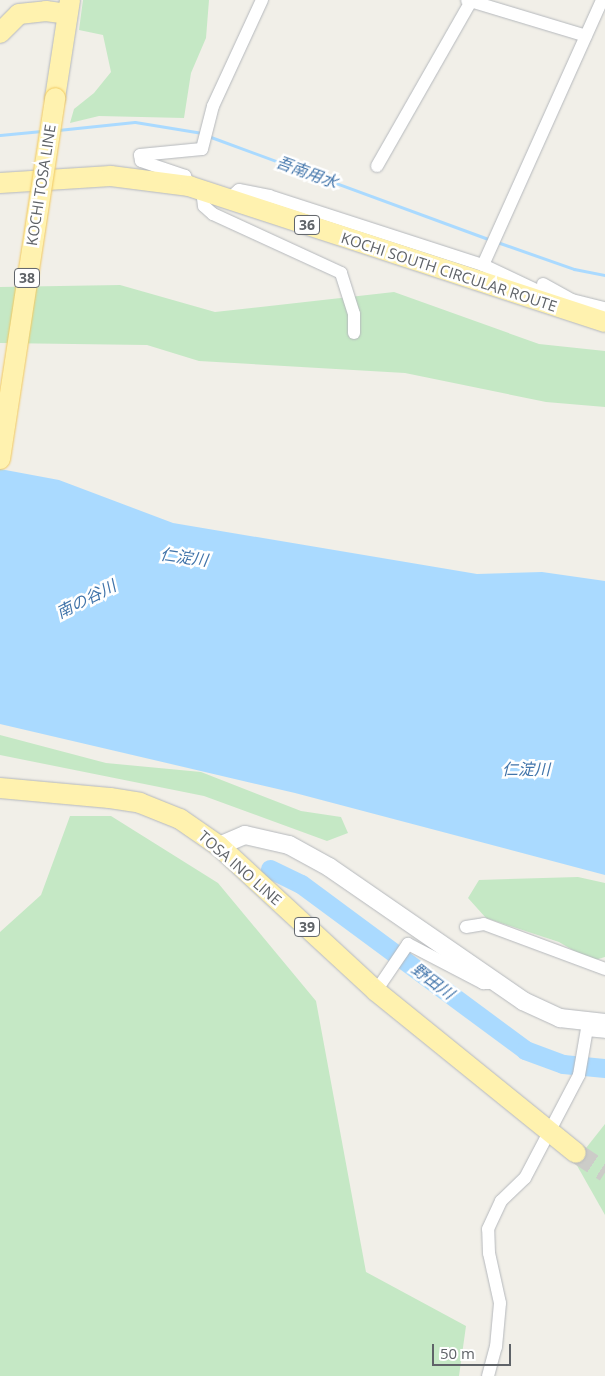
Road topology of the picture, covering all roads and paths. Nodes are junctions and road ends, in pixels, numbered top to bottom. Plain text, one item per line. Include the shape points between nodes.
1 (262, 0) edge
2 (469, 1) edge
3 (598, 1) edge
4 (68, 7) edge
5 (0, 32) edge
6 (586, 36) junction
7 (378, 166) dead end
8 (0, 183) edge
9 (195, 188) junction
10 (229, 199) junction
11 (483, 265) junction
12 (504, 274) junction
13 (605, 308) edge
14 (560, 310) junction
15 (605, 322) edge
16 (354, 333) dead end
17 (0, 459) edge
18 (0, 788) edge
19 (219, 846) junction
20 (466, 927) dead end
21 (605, 970) edge
22 (496, 983) junction
23 (376, 992) junction
24 (594, 1025) edge
25 (605, 1032) edge
26 (551, 1133) junction
27 (576, 1153) tunnel mouth
28 (488, 1376) edge

1 - 9 street via 209,118 206,144 193,153 140,155 141,161 185,176
2 - 6 street
2 - 7 street
3 - 6 street
4 - 5 main road via 19,14
4 - 17 main road, KOCHI TOSA LINE / 38, bridge
6 - 11 street
8 - 9 main road, KOCHI SOUTH CIRCULAR ROUTE / 36 via 111,176
9 - 10 main road, KOCHI SOUTH CIRCULAR ROUTE / 36
9 - 16 street via 204,206 213,214 341,273 354,314
10 - 11 street via 240,190 269,196
10 - 14 main road, KOCHI SOUTH CIRCULAR ROUTE / 36
11 - 12 street
12 - 13 street via 546,285 572,300
12 - 14 street via 548,295
14 - 15 main road, KOCHI SOUTH CIRCULAR ROUTE / 36
18 - 19 main road, TOSA INO LINE / 39 via 140,804 180,819
19 - 22 street via 245,834 289,845 329,867
19 - 23 main road, TOSA INO LINE / 39
20 - 21 street via 484,924
22 - 23 street via 483,983 411,944 399,956
22 - 24 street via 546,1012
23 - 26 main road, TOSA INO LINE / 39
24 - 25 street
24 - 26 street via 579,1075
26 - 27 main road, TOSA INO LINE / 39
26 - 28 street via 525,1178 501,1201 488,1229 489,1253 500,1303 496,1347

